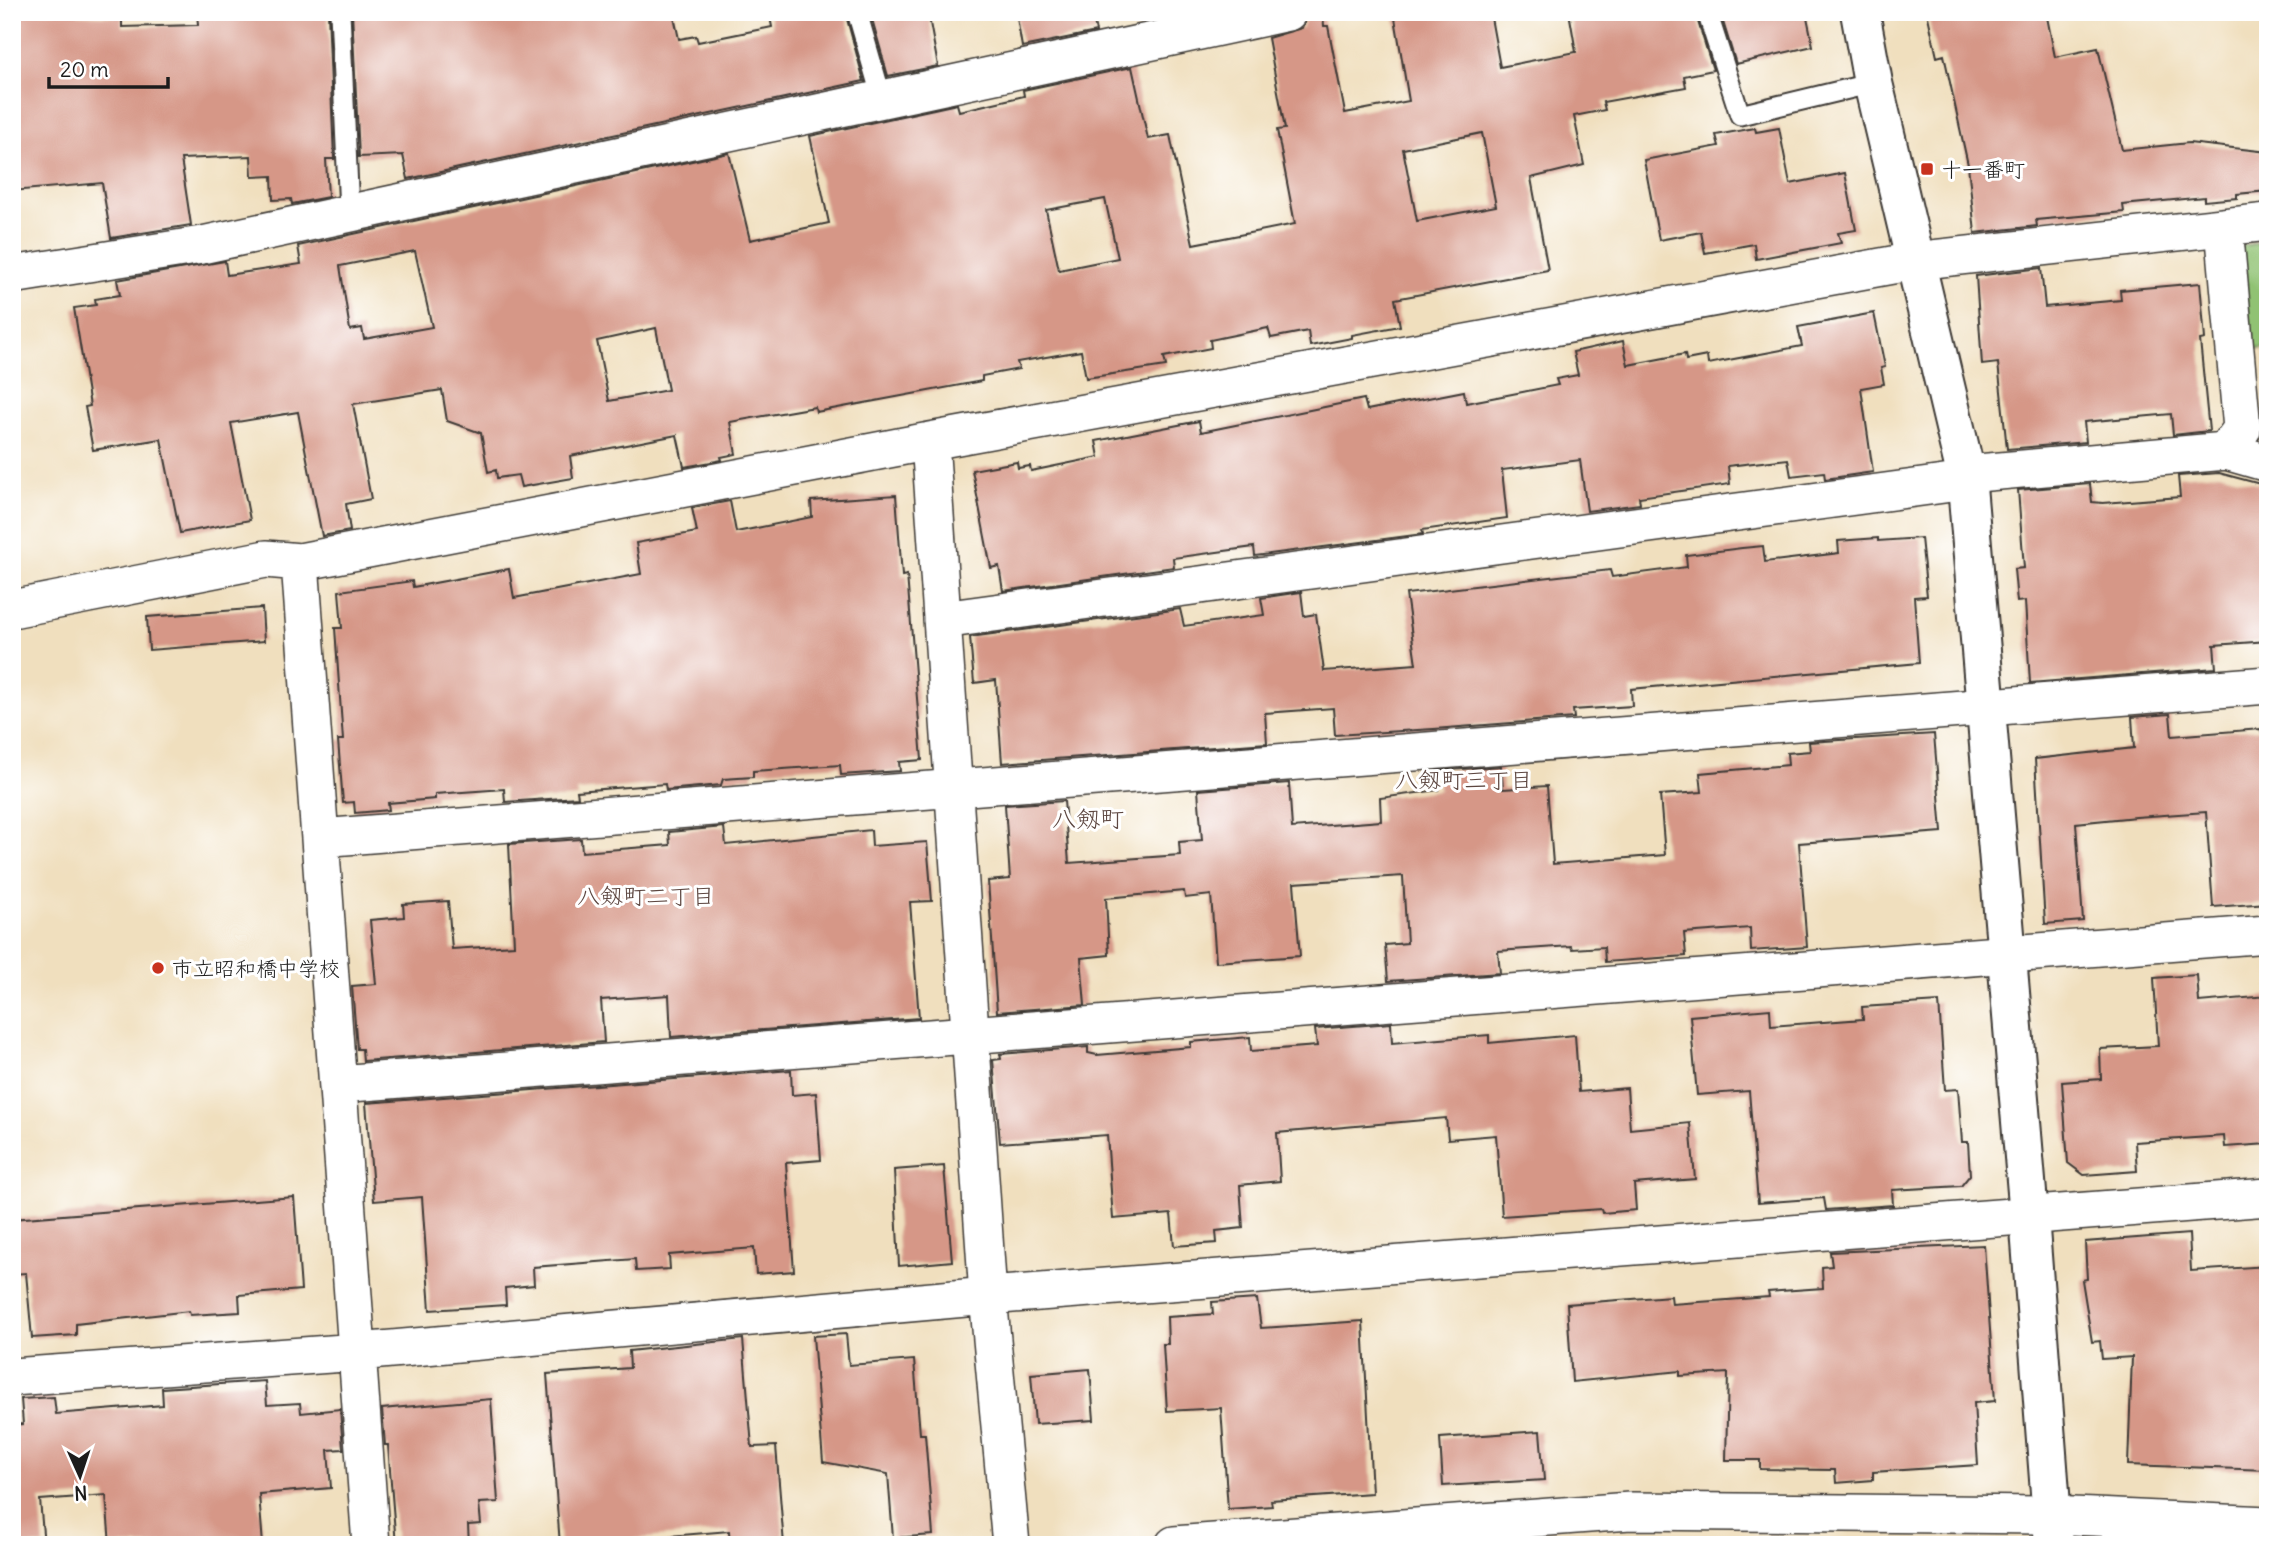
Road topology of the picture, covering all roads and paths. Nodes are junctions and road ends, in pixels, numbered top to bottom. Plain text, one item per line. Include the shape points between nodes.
1 (340, 12) edge
2 (857, 12) edge
3 (1288, 12) edge
4 (1707, 12) edge
5 (1860, 12) edge
6 (1873, 83) junction
7 (882, 99) junction
8 (349, 212) junction
9 (2268, 222) edge
10 (2224, 227) junction
11 (1914, 261) junction
12 (12, 275) edge
13 (930, 441) junction
14 (2226, 451) junction
15 (2268, 463) edge
16 (1966, 478) junction
17 (300, 562) junction
18 (12, 609) edge
19 (942, 620) junction
20 (2268, 685) edge
21 (1986, 709) junction
22 (954, 789) junction
23 (320, 838) junction
24 (2268, 933) edge
25 (2007, 954) junction
26 (970, 1035) junction
27 (338, 1084) junction
28 (2268, 1197) edge
29 (2029, 1216) junction
30 (988, 1296) junction
31 (358, 1352) junction
32 (12, 1377) edge
33 (2268, 1525) edge
34 (2052, 1530) edge
35 (370, 1545) edge
36 (1011, 1545) edge
37 (1174, 1545) edge

1 - 8 lane
2 - 7 lane
3 - 7 street
4 - 6 lane via 1740,115
5 - 6 street
6 - 11 street
7 - 8 street
8 - 12 street via 202,244
9 - 10 street
10 - 11 street
10 - 14 street via 2242,429
11 - 13 street
11 - 16 street
13 - 17 street
13 - 19 street
14 - 15 street
14 - 16 street
16 - 19 street
16 - 21 street
17 - 18 street via 266,559
17 - 23 street
19 - 22 street
20 - 21 street
21 - 22 street
21 - 25 street
22 - 23 street
22 - 26 street
23 - 27 street
24 - 25 street
25 - 26 street
25 - 29 street
26 - 27 street
26 - 30 street
27 - 31 street
28 - 29 street
29 - 30 street
29 - 34 street
30 - 31 street
30 - 36 street
31 - 32 street
31 - 35 street
33 - 34 street
34 - 37 street via 1630,1511

